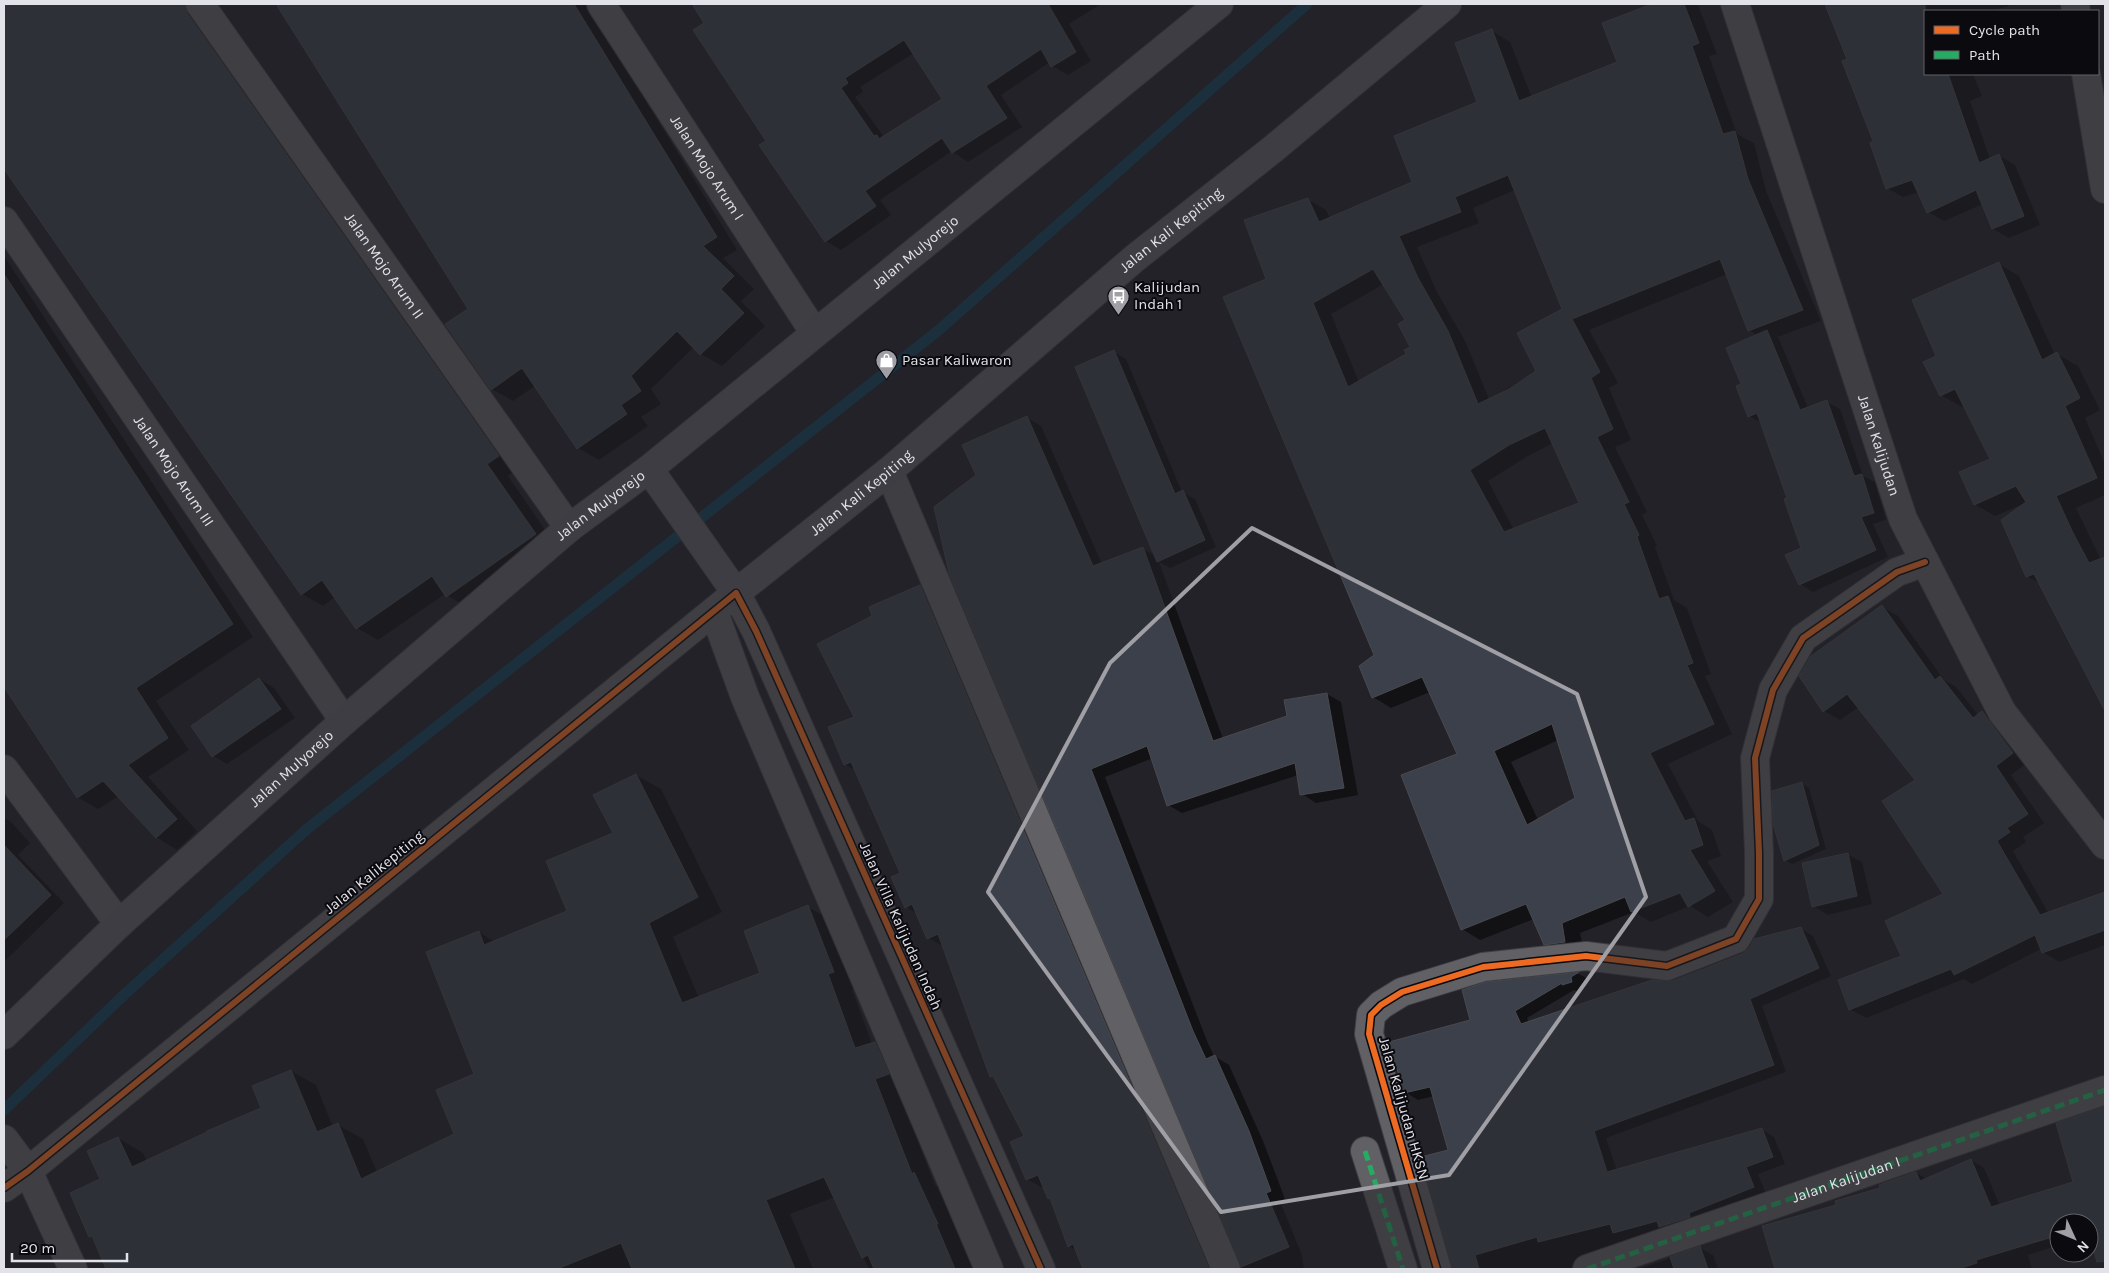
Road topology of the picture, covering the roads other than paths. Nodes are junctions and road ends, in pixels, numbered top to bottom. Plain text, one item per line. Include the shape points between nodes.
1 (200, 4) edge
2 (601, 4) edge
3 (1219, 4) edge
4 (1447, 4) edge
5 (1735, 4) edge
6 (2086, 75) edge
7 (2105, 188) edge
8 (4, 221) edge
9 (814, 332) junction
10 (649, 469) junction
11 (888, 471) junction
12 (568, 528) junction
13 (1925, 562) junction
14 (736, 594) junction
15 (714, 612) junction
16 (344, 721) junction
17 (4, 769) edge
18 (2105, 845) edge
19 (119, 924) junction
20 (4, 1035) edge
21 (2105, 1090) edge
22 (1365, 1151) dead end
23 (16, 1154) edge
24 (4, 1188) edge
25 (73, 1269) edge
26 (989, 1269) edge
27 (1041, 1269) edge
28 (1226, 1269) edge
29 (1403, 1269) edge
30 (1437, 1269) edge
31 (1587, 1269) edge

1 - 12 street, Jalan Mojo Arum II
2 - 9 street, Jalan Mojo Arum I
3 - 9 main road, Jalan Mulyorejo
4 - 11 main road, Jalan Kali Kepiting via 1273,149 1135,258
5 - 13 street, Jalan Kalijudan via 1903,519
6 - 7 street
8 - 16 street, Jalan Mojo Arum III
9 - 10 main road, Jalan Mulyorejo
10 - 12 main road, Jalan Mulyorejo
10 - 14 main road, Jalan Villa Kalijudan Indah
11 - 14 main road, Jalan Kali Kepiting
11 - 28 street
12 - 16 main road, Jalan Mulyorejo
13 - 18 street, Jalan Kalijudan via 2002,712
13 - 30 street, Jalan Kalijudan HKSN via 1897,572 1803,638 1773,690 1755,758 1760,853 1758,899 1736,939 1667,966 1586,956 1482,967 1402,992 1371,1015 1369,1034
14 - 15 street, Jalan Kalikepiting
14 - 27 street, Jalan Villa Kalijudan Indah via 760,640
15 - 23 street, Jalan Kalikepiting
15 - 26 street via 745,697
16 - 19 main road, Jalan Mulyorejo
17 - 19 street
19 - 20 main road, Jalan Mulyorejo
21 - 31 street, Jalan Kalijudan I
22 - 29 street
23 - 24 street, Jalan Kalikepiting
23 - 25 street

